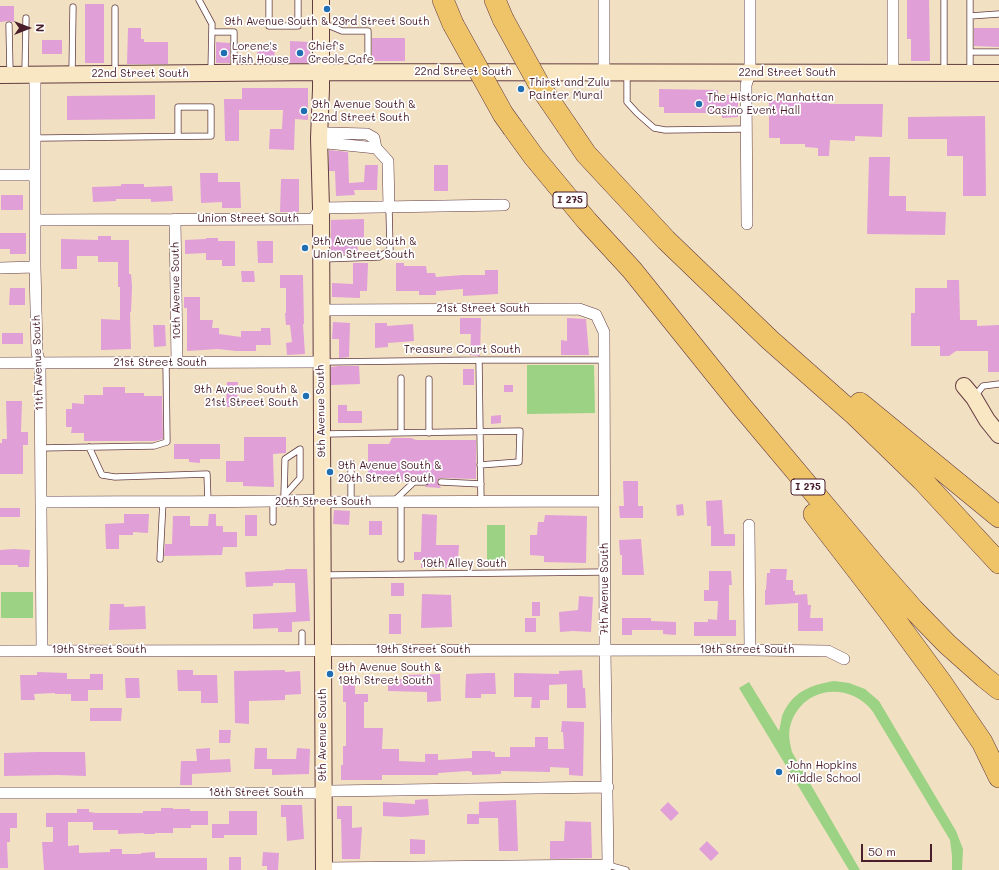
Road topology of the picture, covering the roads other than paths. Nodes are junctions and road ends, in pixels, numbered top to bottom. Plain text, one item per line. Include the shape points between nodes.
1 (198, 0) edge
2 (268, 0) edge
3 (298, 0) edge
4 (321, 0) edge
5 (443, 0) edge
6 (495, 0) edge
7 (604, 0) edge
8 (750, 0) edge
9 (893, 0) edge
10 (944, 0) edge
11 (970, 0) edge
12 (73, 7) dead end
13 (115, 8) dead end
14 (999, 14) edge
15 (970, 16) junction
16 (26, 18) dead end
17 (9, 25) dead end
18 (321, 26) junction
19 (212, 32) junction
20 (970, 52) junction
21 (999, 52) edge
22 (321, 72) junction
23 (604, 72) junction
24 (626, 72) junction
25 (234, 73) junction
26 (368, 73) junction
27 (750, 73) junction
28 (893, 73) junction
29 (944, 73) junction
30 (970, 73) junction
31 (999, 73) edge
32 (115, 74) junction
33 (211, 74) junction
34 (17, 75) edge
35 (72, 75) junction
36 (746, 130) junction
37 (178, 136) junction
38 (35, 138) junction
39 (321, 138) junction
40 (0, 175) edge
41 (35, 175) junction
42 (504, 205) dead end
43 (321, 208) junction
44 (389, 208) junction
45 (175, 219) junction
46 (35, 220) junction
47 (747, 224) dead end
48 (666, 240) junction
49 (321, 259) junction
50 (35, 267) junction
51 (0, 268) edge
52 (632, 270) junction
53 (321, 310) junction
54 (596, 314) joint
55 (479, 360) junction
56 (604, 360) junction
57 (171, 362) junction
58 (321, 362) junction
59 (0, 363) edge
60 (40, 363) junction
61 (401, 378) dead end
62 (429, 379) dead end
63 (999, 384) edge
64 (969, 392) joint
65 (480, 432) junction
66 (401, 433) junction
67 (429, 433) junction
68 (322, 434) junction
69 (999, 434) edge
70 (89, 447) junction
71 (40, 448) junction
72 (351, 462) dead end
73 (480, 465) junction
74 (425, 482) dead end
75 (441, 482) dead end
76 (480, 484) junction
77 (281, 499) junction
78 (322, 500) junction
79 (605, 500) junction
80 (163, 501) junction
81 (41, 502) junction
82 (208, 502) junction
83 (351, 502) junction
84 (397, 502) junction
85 (481, 502) junction
86 (999, 517) edge
87 (273, 522) dead end
88 (749, 525) dead end
89 (160, 559) dead end
90 (402, 559) dead end
91 (999, 564) edge
92 (606, 572) junction
93 (323, 575) junction
94 (302, 633) dead end
95 (42, 650) junction
96 (302, 650) junction
97 (323, 650) junction
98 (605, 650) junction
99 (750, 650) junction
100 (0, 651) edge
101 (844, 659) dead end
102 (999, 689) edge
103 (999, 777) edge
104 (608, 787) junction
105 (324, 791) junction
106 (0, 793) edge
107 (608, 867) edge
108 (324, 869) edge
109 (626, 870) edge

1 - 19 lane via 212,24
2 - 3 lane via 269,26 298,26
4 - 18 street, 9th Avenue South
5 - 52 highway, I 275, bridge via 453,24 503,114 534,157
6 - 48 highway, bridge via 541,88 586,154
7 - 23 street
8 - 27 street
9 - 28 street
10 - 29 lane
11 - 15 lane
12 - 35 lane
13 - 32 lane
14 - 15 lane
15 - 20 lane
16 - 34 lane
17 - 34 lane
18 - 22 street, 9th Avenue South
18 - 26 lane via 330,26 342,31 368,31
19 - 25 lane via 234,32
19 - 33 lane
20 - 21 lane
20 - 30 lane
22 - 25 street, 22nd Street South
22 - 26 street, 22nd Street South
22 - 39 street, 9th Avenue South
23 - 24 street, 22nd Street South
23 - 26 street, 22nd Street South
24 - 27 street, 22nd Street South
24 - 36 lane via 627,102 654,128
25 - 33 street, 22nd Street South
27 - 28 street, 22nd Street South
27 - 36 street via 746,85
28 - 29 street, 22nd Street South
29 - 30 street, 22nd Street South
30 - 31 street, 22nd Street South
32 - 33 street, 22nd Street South
32 - 35 street, 22nd Street South
34 - 35 street, 22nd Street South
34 - 38 street, 11th Avenue South
36 - 47 street
37 - 37 lane via 211,136 211,107 178,107
37 - 38 lane
38 - 41 street, 11th Avenue South
39 - 43 street, 9th Avenue South
39 - 44 street via 327,143 376,148 388,161
40 - 41 street
41 - 46 street, 11th Avenue South
42 - 44 street
43 - 44 street
43 - 45 street, Union Street South via 313,219
43 - 49 street, 9th Avenue South
44 - 49 lane via 390,250 379,257
45 - 46 street, Union Street South
45 - 57 street, 10th Avenue South
46 - 50 street, 11th Avenue South
48 - 86 highway
48 - 91 highway via 770,340 856,416
49 - 53 street, 9th Avenue South
50 - 51 street
50 - 60 street, 11th Avenue South via 37,353
52 - 102 highway, I 275 via 742,408 903,597 947,644
52 - 103 highway via 941,682 982,742
53 - 54 street, 21st Street South via 579,309
53 - 58 street, 9th Avenue South
54 - 56 street, 7th Avenue South via 604,332
55 - 56 lane, Treasure Court South
55 - 58 lane, Treasure Court South
55 - 65 lane
56 - 79 street, 7th Avenue South
57 - 58 street, 21st Street South
57 - 60 street, 21st Street South
57 - 70 lane via 167,442 154,446
58 - 68 street, 9th Avenue South
59 - 60 street, 21st Street South
60 - 71 street, 11th Avenue South
61 - 66 lane
62 - 67 lane
63 - 64 lane via 983,386
64 - 69 street
65 - 67 lane
65 - 73 lane
65 - 73 lane via 520,432 519,462
66 - 67 lane
66 - 68 lane
68 - 78 street, 9th Avenue South
70 - 71 lane
70 - 82 lane via 102,475 207,474
71 - 81 street, 11th Avenue South
72 - 83 lane
73 - 76 lane
74 - 84 lane via 414,482
75 - 76 lane
76 - 85 lane
77 - 77 lane via 285,459 300,449 300,478
77 - 78 street, 20th Street South
77 - 82 street, 20th Street South
77 - 87 lane
78 - 83 street, 20th Street South
78 - 93 street, 9th Avenue South
79 - 85 street, 20th Street South
79 - 92 street, 7th Avenue South
80 - 81 street, 20th Street South
80 - 82 street, 20th Street South
80 - 89 lane
81 - 95 street, 11th Avenue South
83 - 84 street, 20th Street South
84 - 85 street, 20th Street South
84 - 90 lane
88 - 99 street
92 - 93 lane, 19th Alley South
92 - 98 street, 7th Avenue South
93 - 97 street, 9th Avenue South
94 - 96 lane
95 - 96 street, 19th Street South
95 - 100 street, 19th Street South
96 - 97 street, 19th Street South
97 - 98 street, 19th Street South
97 - 105 street, 9th Avenue South
98 - 99 street, 19th Street South
98 - 104 street, 7th Avenue South
99 - 101 street, 19th Street South via 828,651
104 - 105 street, 18th Street South
104 - 107 street, 7th Avenue South
105 - 106 street, 18th Street South
105 - 108 street, 9th Avenue South
107 - 108 street
107 - 109 lane

